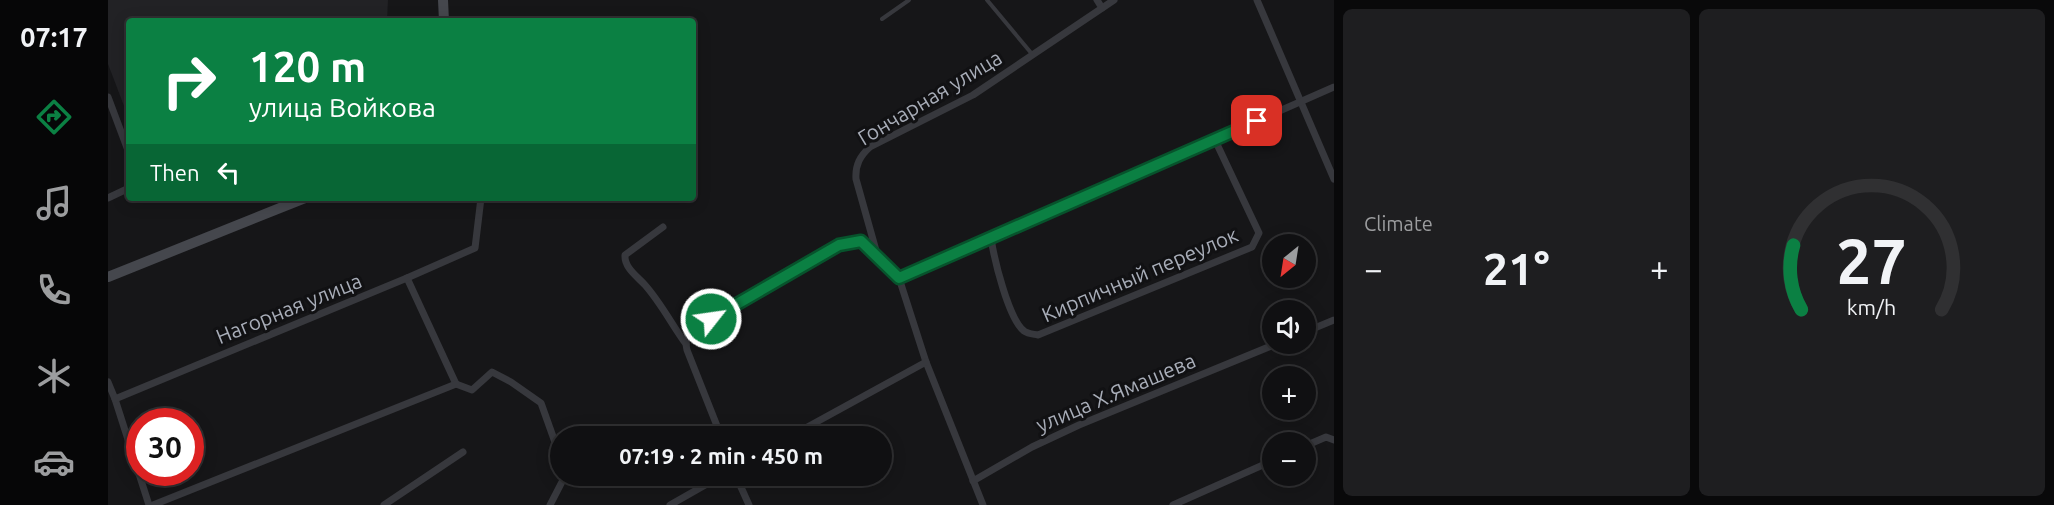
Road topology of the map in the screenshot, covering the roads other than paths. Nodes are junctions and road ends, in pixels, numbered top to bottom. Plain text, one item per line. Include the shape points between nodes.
1 (443, 0) edge
2 (909, 0) edge
3 (987, 0) edge
4 (1097, 0) edge
5 (1114, 0) edge
6 (1257, 0) edge
7 (1102, 8) junction
8 (444, 18) edge
9 (882, 19) dead end
10 (1032, 55) junction
11 (1334, 87) edge
12 (108, 97) edge
13 (1300, 102) junction
14 (1215, 140) junction
15 (126, 145) edge
16 (1334, 179) edge
17 (126, 189) edge
18 (108, 198) edge
19 (298, 201) edge
20 (481, 201) edge
21 (663, 227) dead end
22 (991, 238) junction
23 (878, 257) junction
24 (108, 277) edge
25 (407, 278) junction
26 (899, 278) junction
27 (1334, 320) edge
28 (1316, 327) edge
29 (686, 344) junction
30 (1262, 350) edge
31 (926, 362) junction
32 (108, 382) edge
33 (456, 384) junction
34 (115, 399) junction
35 (717, 426) edge
36 (809, 426) edge
37 (550, 428) edge
38 (1334, 440) edge
39 (1316, 441) edge
40 (463, 452) dead end
41 (1262, 465) edge
42 (973, 481) junction
43 (560, 486) edge
44 (703, 486) edge
45 (740, 486) edge
46 (151, 505) edge
47 (384, 505) edge
48 (550, 505) edge
49 (670, 505) edge
50 (749, 505) edge
51 (983, 505) edge
52 (1173, 505) edge

1 - 8 street
2 - 9 lane
3 - 10 lane
4 - 7 street
5 - 7 street, Гончарная улица
6 - 13 street
7 - 10 street, Гончарная улица
10 - 23 street, Гончарная улица via 972,95 862,154 856,178
11 - 13 street
12 - 15 street
13 - 14 street
13 - 16 street
14 - 22 street
14 - 22 street, Кирпичный переулок via 1259,233 1252,247 1038,335 1026,333 1017,322 995,264
17 - 18 street
19 - 24 street
20 - 25 street, Нагорная улица via 475,248
21 - 29 street via 625,255 625,261
22 - 26 street
23 - 26 street
23 - 29 street via 861,241 839,245 693,329
25 - 33 street
25 - 34 street, Нагорная улица
26 - 31 street
27 - 28 street
29 - 35 street
30 - 42 street, улица Х.Ямашева via 1079,425
31 - 36 street
31 - 42 street
32 - 34 street
33 - 37 street via 472,390 492,372 541,403
33 - 46 street
34 - 46 street
38 - 39 street via 1326,437
40 - 47 street
41 - 52 street
42 - 51 street
43 - 48 street
44 - 49 street
45 - 50 street

